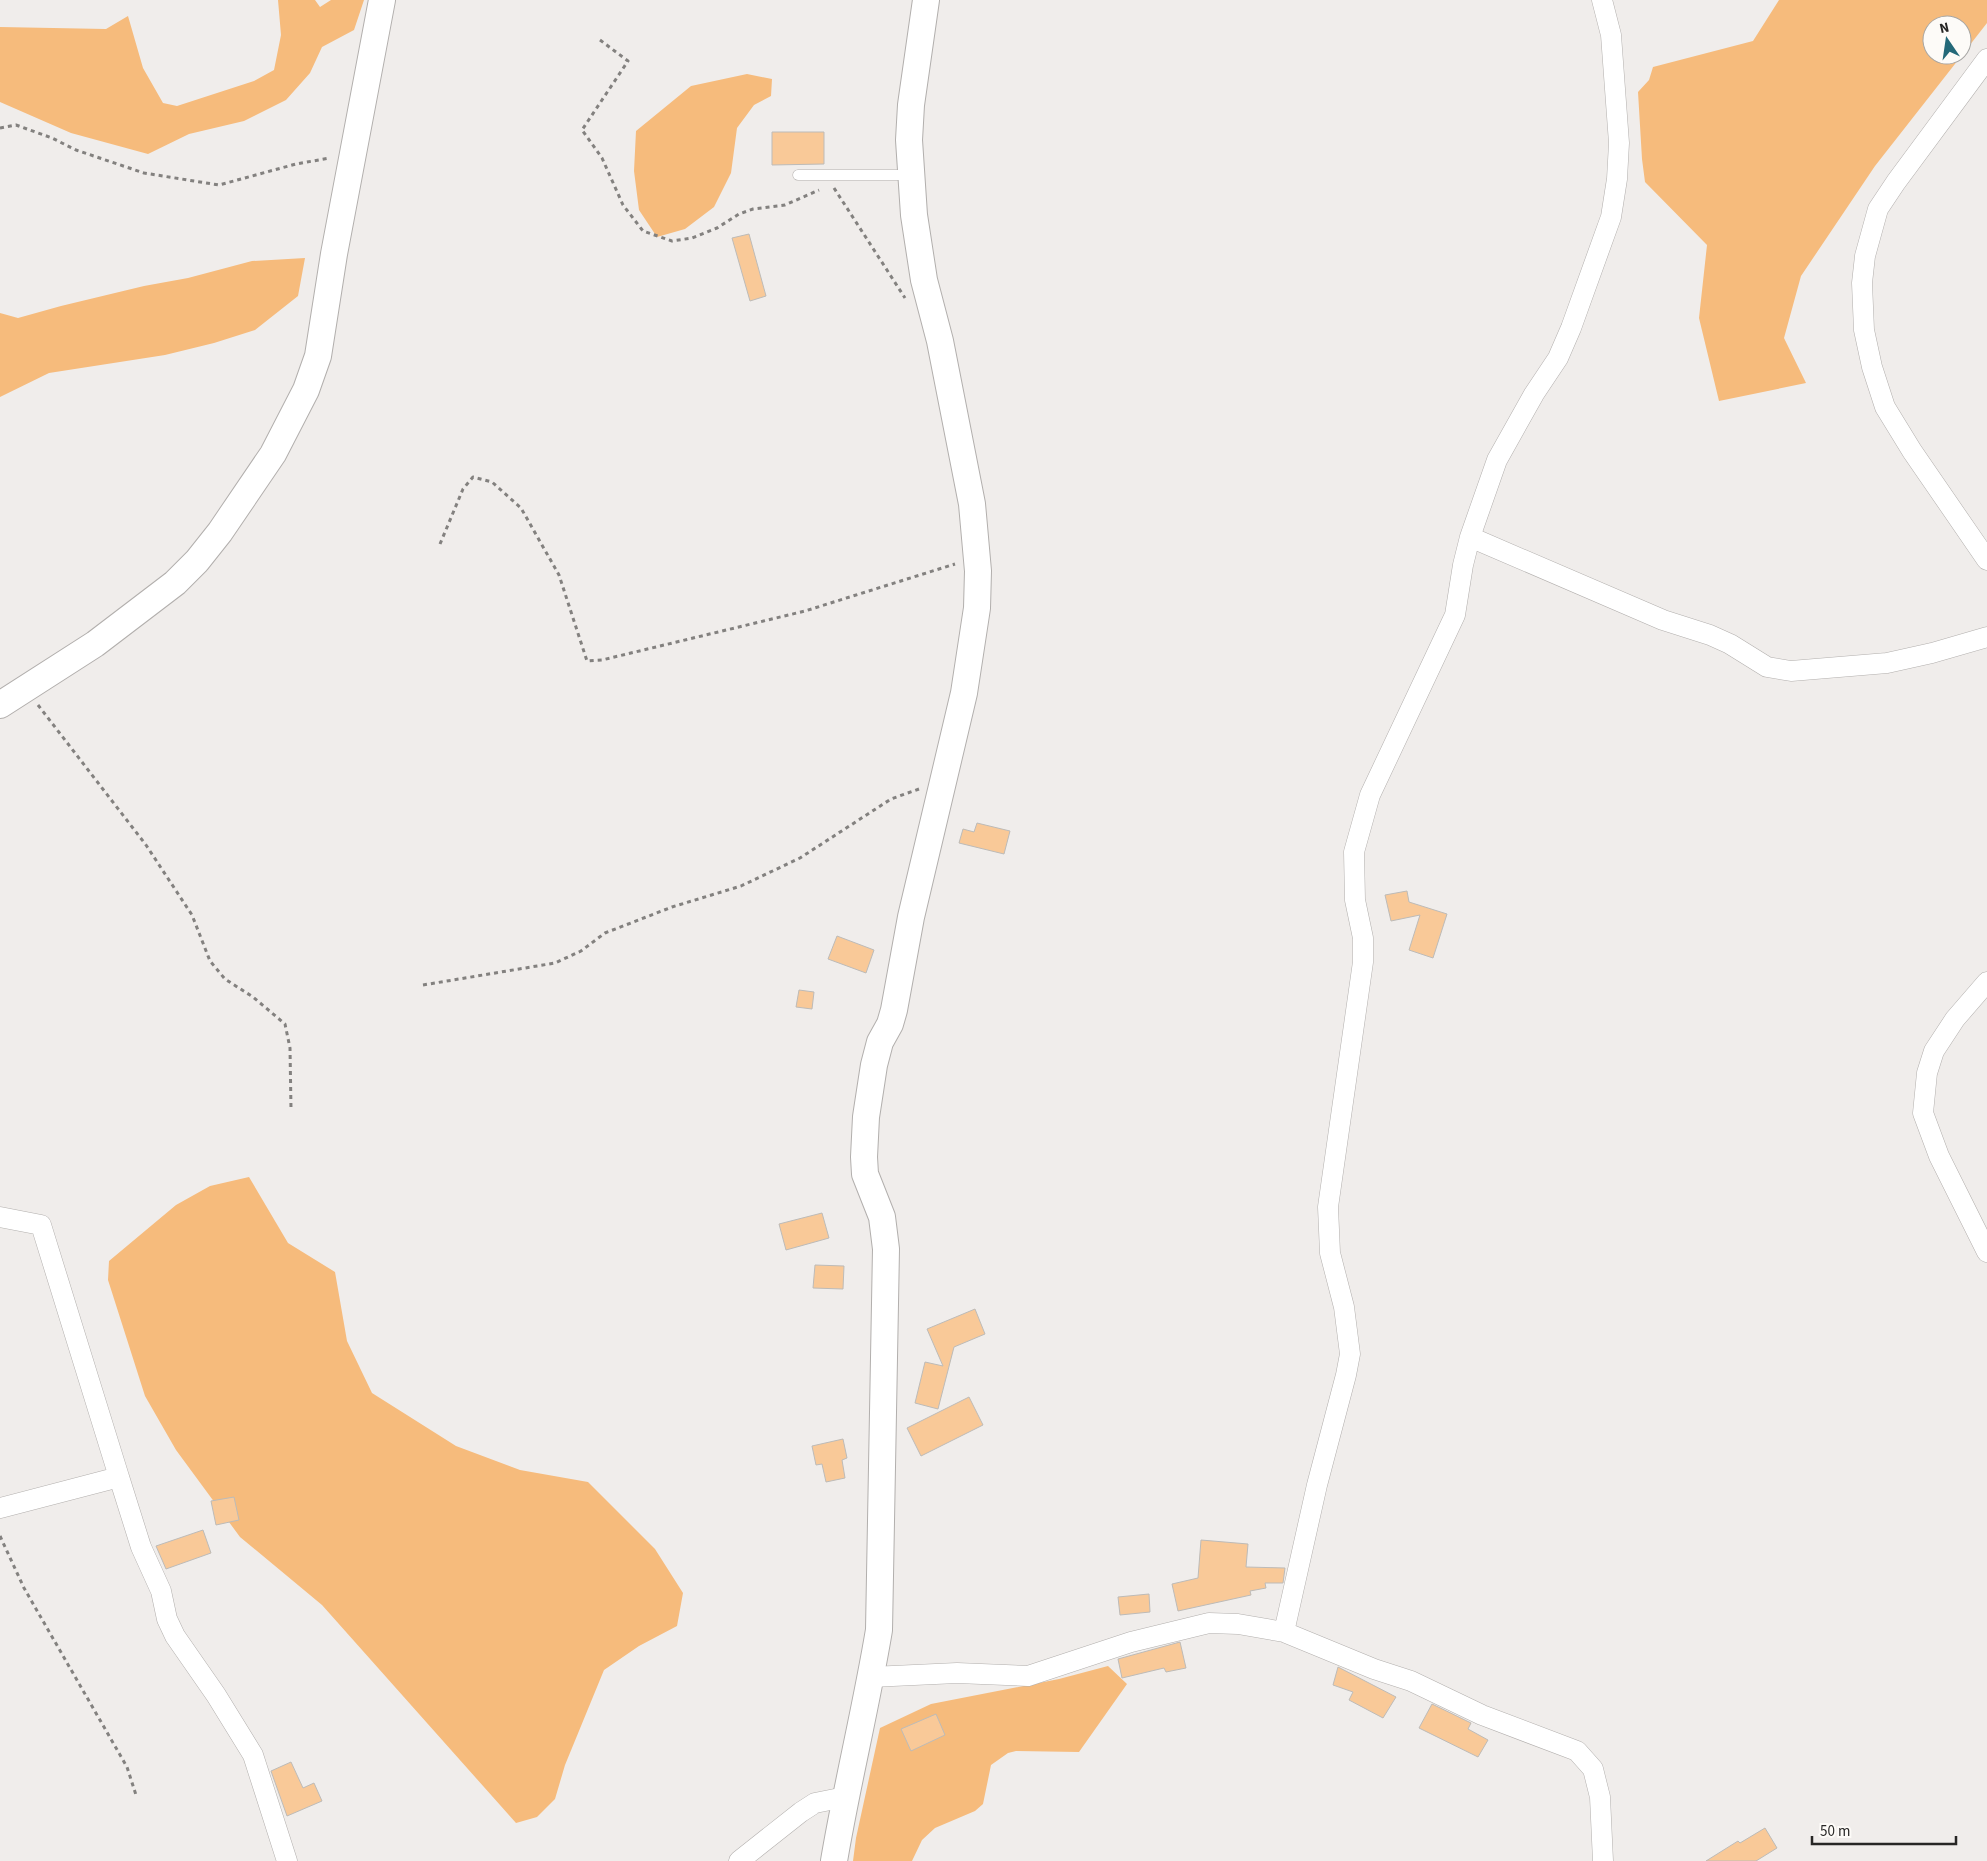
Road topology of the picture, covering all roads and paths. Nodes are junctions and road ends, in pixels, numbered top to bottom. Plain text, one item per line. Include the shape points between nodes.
1 (382, 0) edge
2 (926, 0) edge
3 (1602, 0) edge
4 (600, 40) dead end
5 (1987, 59) edge
6 (0, 128) edge
7 (353, 154) junction
8 (798, 175) dead end
9 (911, 175) junction
10 (830, 179) junction
11 (934, 319) junction
12 (1470, 537) junction
13 (440, 544) dead end
14 (977, 557) junction
15 (1987, 560) edge
16 (1987, 637) edge
17 (26, 688) junction
18 (0, 705) edge
19 (941, 785) junction
20 (1987, 982) edge
21 (423, 985) dead end
22 (291, 1109) dead end
23 (0, 1217) edge
24 (1987, 1252) edge
25 (119, 1478) junction
26 (0, 1508) edge
27 (0, 1536) edge
28 (1284, 1632) junction
29 (871, 1677) junction
30 (136, 1795) dead end
31 (845, 1797) junction
32 (287, 1861) edge
33 (738, 1861) edge
34 (834, 1861) edge
35 (1603, 1861) edge

1 - 7 street
2 - 9 street via 910,105
3 - 12 street via 1611,36 1619,143 1618,179 1611,217 1558,358 1497,460
4 - 10 path via 628,61 582,130 602,158 623,205 643,231 672,241 692,238 739,214 784,204
5 - 15 street via 1878,209 1865,256 1862,283 1864,330 1885,407
6 - 7 path via 16,125 144,173 219,185 296,164
7 - 17 street via 318,356 306,390 273,454 220,532 174,583 95,644
8 - 10 lane
9 - 10 lane
9 - 11 street via 924,280
10 - 11 path via 902,296
11 - 14 street via 972,504
12 - 16 street via 1663,620 1730,644 1767,667 1791,671 1887,663
12 - 28 street via 1455,615 1370,795 1354,852 1355,900 1363,938 1363,962 1328,1207 1330,1253 1344,1307 1350,1354
13 - 14 path via 463,489 473,478 492,482 521,508 560,575 587,661 805,611
14 - 19 street via 977,608 964,693
17 - 18 street
17 - 22 path via 146,845 192,915 210,961 225,979 285,1024 290,1048
19 - 21 path via 891,799 800,858 741,886 672,907 605,933 581,951 555,963
19 - 29 street via 894,1010 880,1042 866,1117 865,1174 882,1216 886,1249 879,1630
20 - 24 street via 1955,1019 1934,1051 1927,1073 1923,1113 1939,1156
23 - 25 street via 41,1225
25 - 26 street
25 - 32 street via 141,1547 161,1591 167,1619 253,1755
27 - 30 path via 24,1588 127,1767
28 - 29 street via 1209,1623 1131,1642 1028,1676 957,1672
28 - 35 street via 1577,1751 1593,1769 1600,1797
29 - 31 street
31 - 33 street via 815,1804 801,1812
31 - 34 street

